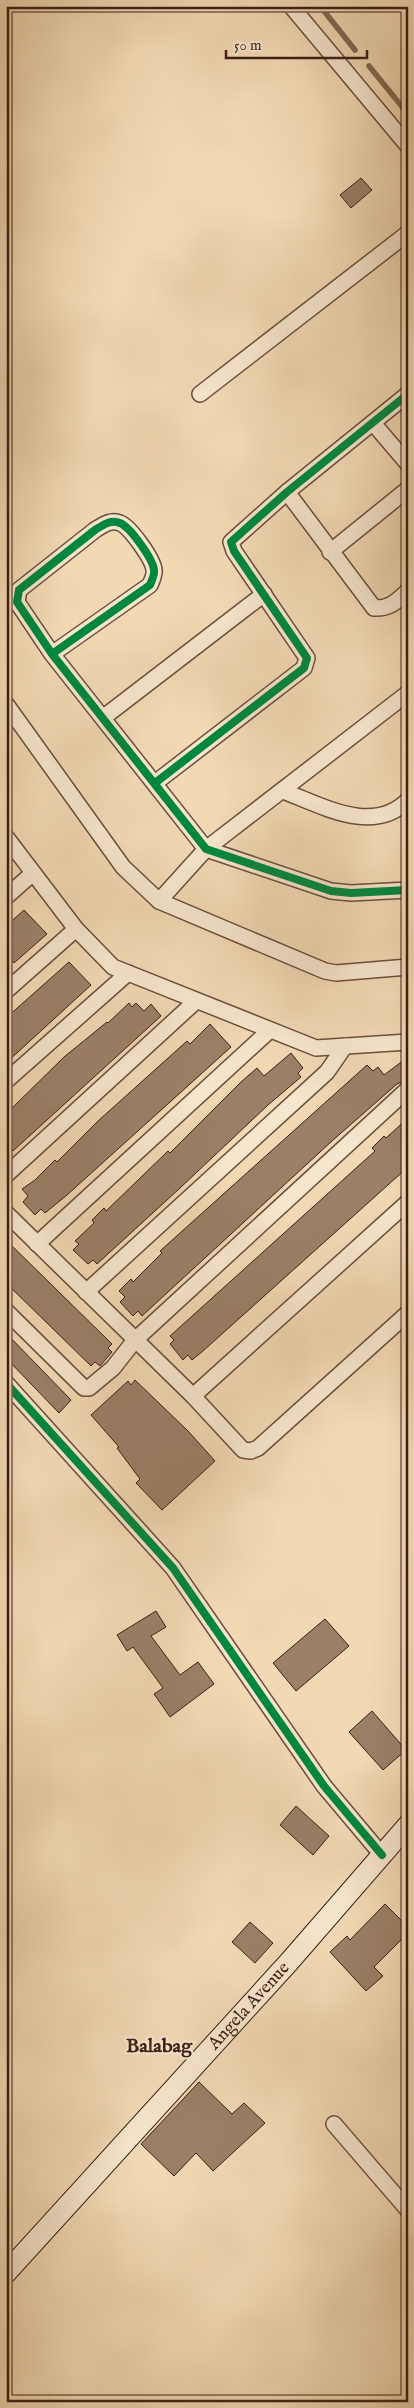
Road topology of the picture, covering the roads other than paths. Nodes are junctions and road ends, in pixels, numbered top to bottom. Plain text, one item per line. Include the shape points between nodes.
1 (291, 6) edge
2 (408, 146) edge
3 (408, 233) edge
4 (200, 394) dead end
5 (408, 394) edge
6 (373, 423) junction
7 (408, 464) edge
8 (408, 489) edge
9 (287, 492) junction
10 (330, 552) junction
11 (408, 591) edge
12 (264, 594) junction
13 (52, 654) junction
14 (408, 693) edge
15 (6, 704) edge
16 (104, 717) junction
17 (155, 783) junction
18 (283, 791) junction
19 (405, 808) edge
20 (6, 837) edge
21 (206, 849) junction
22 (33, 873) junction
23 (408, 890) edge
24 (6, 897) edge
25 (159, 901) junction
26 (76, 930) junction
27 (408, 967) edge
28 (128, 974) junction
29 (6, 991) edge
30 (196, 1001) junction
31 (270, 1030) junction
32 (408, 1042) edge
33 (345, 1046) junction
34 (6, 1081) edge
35 (408, 1089) edge
36 (6, 1175) edge
37 (408, 1202) edge
38 (6, 1213) edge
39 (37, 1244) junction
40 (86, 1292) junction
41 (6, 1311) edge
42 (408, 1313) edge
43 (135, 1340) junction
44 (6, 1383) edge
45 (193, 1396) junction
46 (408, 1825) edge
47 (382, 1855) junction
48 (334, 2124) dead end
49 (408, 2210) edge
50 (6, 2273) edge

1 - 2 street
3 - 4 street
5 - 6 street
6 - 7 street
6 - 9 street
8 - 10 street
9 - 10 street
9 - 12 street via 231,542
10 - 11 street via 374,608 389,607
12 - 16 street
12 - 17 street via 307,664
13 - 13 street via 17,602 19,590 95,530 108,522 120,523 148,555 154,570 150,585
13 - 16 street
14 - 18 street
15 - 25 street via 123,867
16 - 17 street
17 - 21 street
18 - 19 street via 354,817 375,817
18 - 21 street
20 - 22 street
21 - 23 street via 331,891 351,894
21 - 25 street
22 - 24 street
22 - 26 street
25 - 27 street via 325,971 336,973
26 - 28 street via 113,967
26 - 29 street
28 - 30 street
28 - 34 street
30 - 31 street
30 - 36 street
31 - 33 street via 316,1048
31 - 39 street
32 - 33 street
33 - 40 street via 327,1072
35 - 43 street
37 - 45 street
38 - 39 street
39 - 40 street
40 - 43 street
41 - 43 street via 84,1388 94,1385 113,1368
42 - 45 street via 251,1451 243,1450
43 - 45 street
44 - 47 street via 173,1568 324,1786
46 - 47 main road, Angela Avenue
47 - 50 main road, Angela Avenue
48 - 49 street

